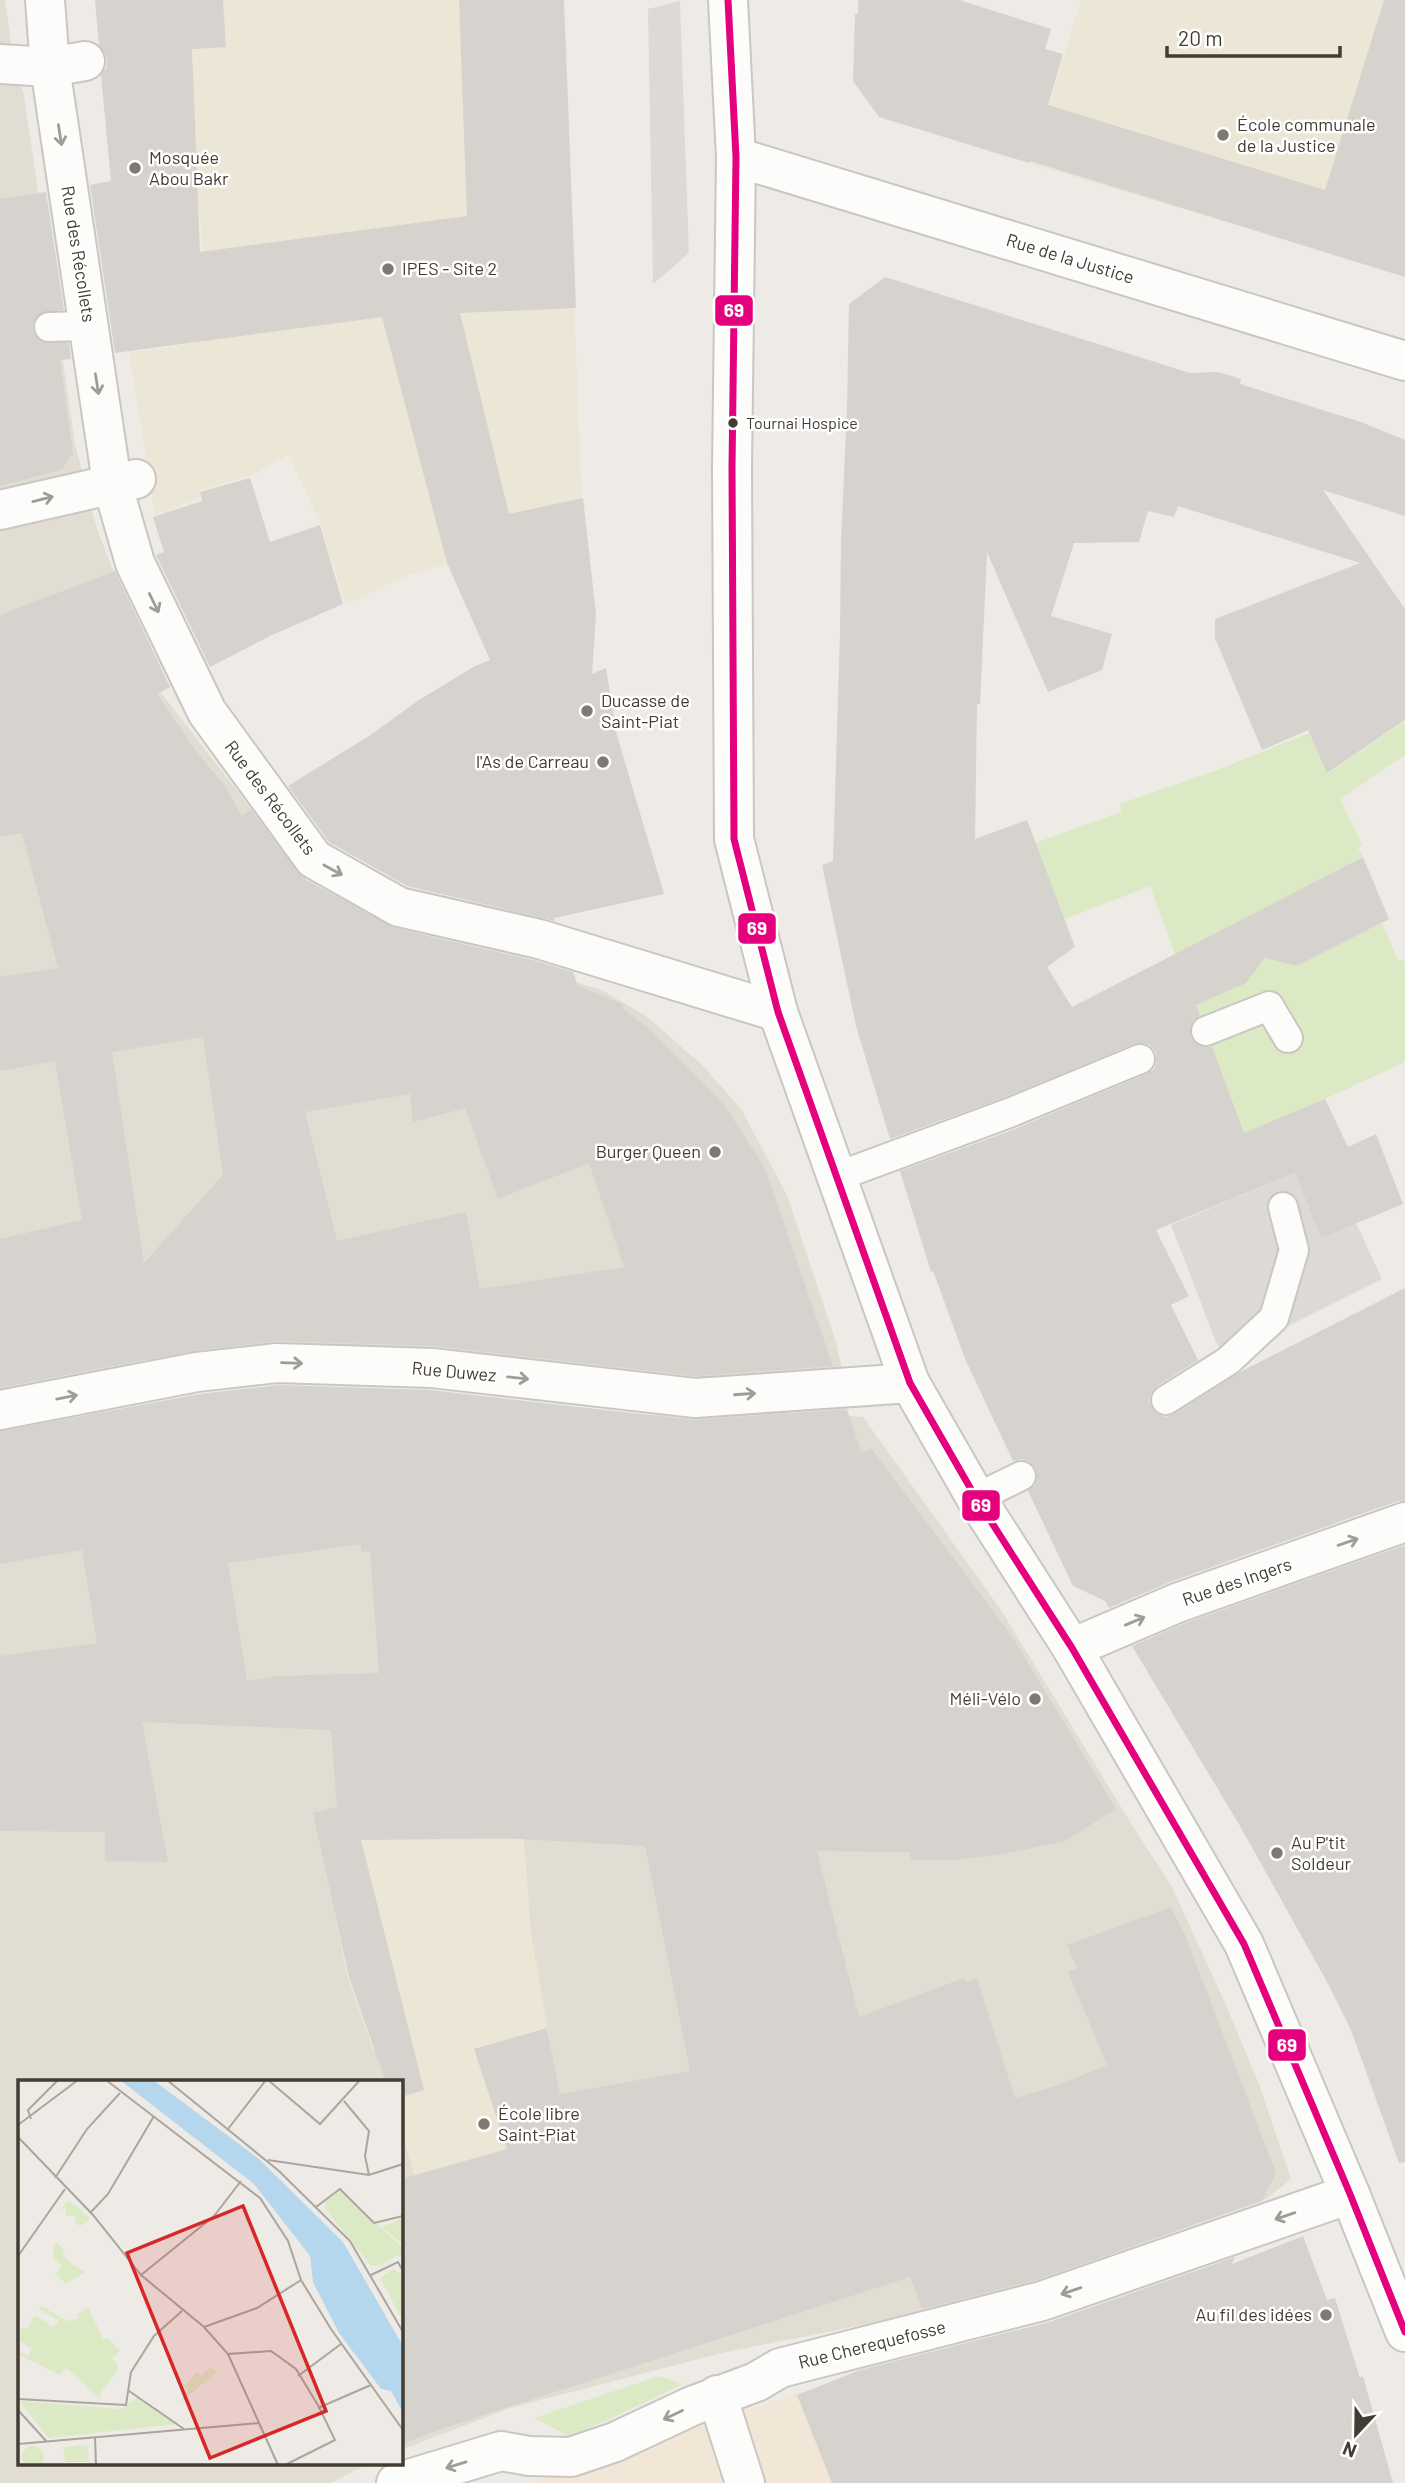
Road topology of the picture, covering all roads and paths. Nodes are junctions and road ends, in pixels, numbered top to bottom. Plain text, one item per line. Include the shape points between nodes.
1 (45, 0) edge
2 (728, 0) edge
3 (0, 64) edge
4 (67, 64) junction
5 (736, 157) junction
6 (89, 326) junction
7 (49, 327) dead end
8 (1405, 361) edge
9 (124, 481) junction
10 (0, 510) edge
11 (778, 1012) junction
12 (1206, 1031) dead end
13 (1288, 1038) dead end
14 (1140, 1059) dead end
15 (836, 1177) junction
16 (1283, 1207) dead end
17 (910, 1383) junction
18 (1166, 1400) dead end
19 (0, 1410) edge
20 (1021, 1476) dead end
21 (976, 1498) junction
22 (1405, 1522) edge
23 (1072, 1648) junction
24 (1350, 2194) junction
25 (1405, 2332) edge
26 (717, 2396) junction
27 (396, 2483) edge
28 (745, 2483) edge

1 - 4 street, Rue des Récollets
2 - 5 street
3 - 4 street
4 -> 6 street, Rue des Récollets
5 - 8 street, Rue de la Justice
5 - 11 street via 734,839
6 - 7 lane
6 -> 9 street, Rue des Récollets
10 -> 9 street
9 -> 11 street, Rue des Récollets via 135,564 206,712 314,859 399,906 539,939
11 - 15 street
12 - 13 lane via 1269,1006
14 - 15 lane
15 - 17 street
16 - 18 lane via 1294,1250 1274,1318 1228,1361
19 -> 17 street, Rue Duwez via 197,1372 277,1363 432,1368 695,1398
17 - 21 street
20 - 21 lane
21 - 23 street
23 -> 22 street, Rue des Ingers via 1177,1603
23 - 24 street via 1244,1944
24 - 25 street
24 -> 26 street, Rue Cherequefosse via 1042,2301 780,2368
26 -> 27 street, Rue Cherequefosse via 571,2457 501,2451
26 - 28 street

